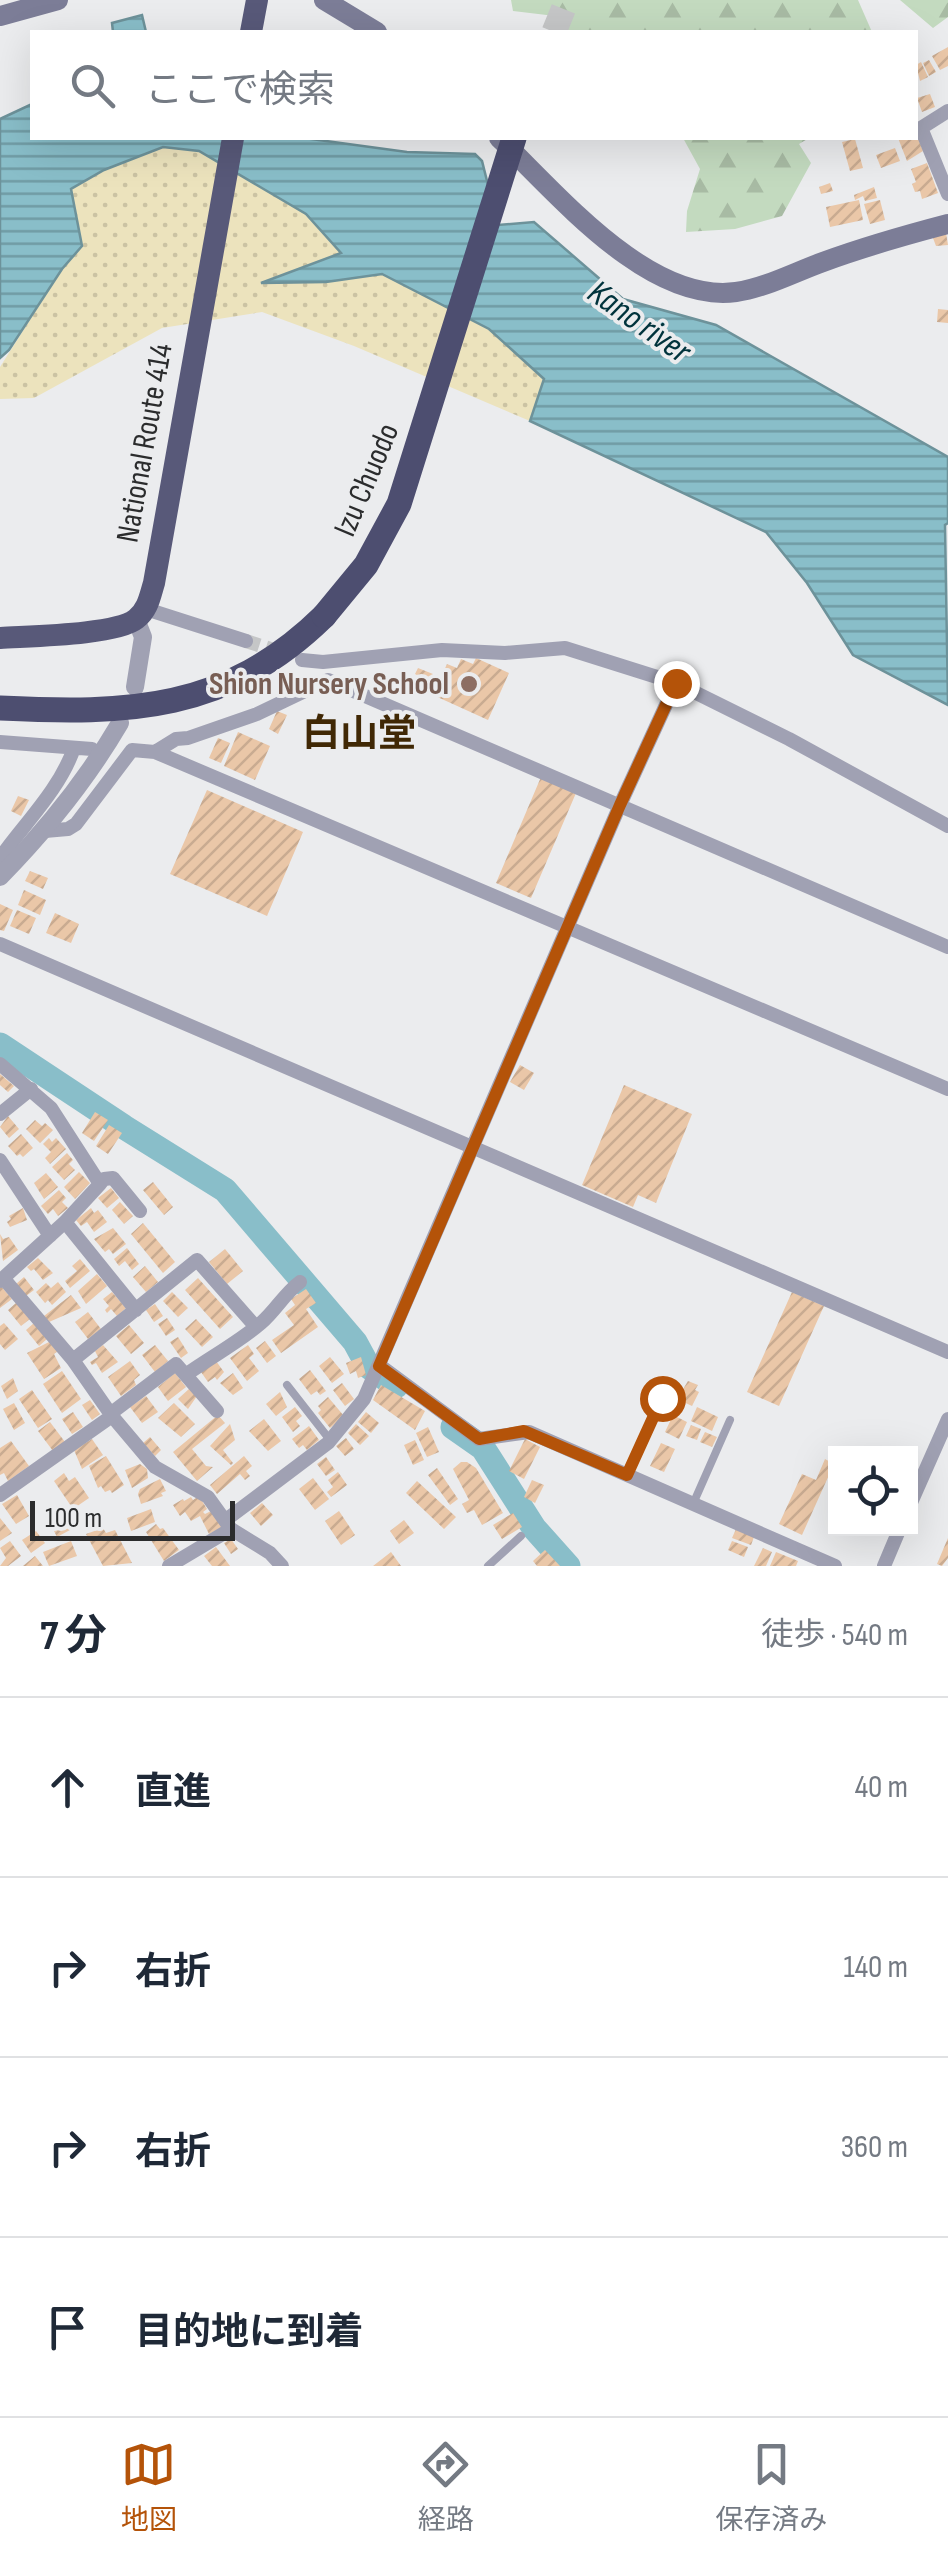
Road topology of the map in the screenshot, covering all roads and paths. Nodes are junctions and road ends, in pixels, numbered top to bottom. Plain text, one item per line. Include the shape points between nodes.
1 (58, 0) edge
2 (257, 0) edge
3 (324, 0) edge
4 (0, 16) edge
5 (251, 30) edge
6 (375, 30) edge
7 (948, 111) edge
8 (233, 140) edge
9 (501, 140) edge
10 (509, 140) edge
11 (944, 172) edge
12 (948, 194) edge
13 (948, 224) edge
14 (141, 614) junction
15 (0, 638) edge
16 (246, 641) tunnel mouth
17 (302, 660) tunnel mouth
18 (676, 683) junction
19 (135, 686) dead end
20 (0, 704) edge
21 (120, 724) dead end
22 (0, 742) edge
23 (74, 748) junction
24 (92, 749) dead end
25 (154, 752) junction
26 (620, 805) junction
27 (948, 826) edge
28 (44, 831) junction
29 (0, 858) edge
30 (0, 877) edge
31 (570, 926) junction
32 (0, 944) edge
33 (948, 947) edge
34 (0, 1064) edge
35 (31, 1089) junction
36 (948, 1090) edge
37 (0, 1114) edge
38 (474, 1147) junction
39 (0, 1160) edge
40 (100, 1184) junction
41 (140, 1211) dead end
42 (65, 1222) junction
43 (50, 1236) junction
44 (2, 1280) edge
45 (300, 1282) dead end
46 (136, 1310) junction
47 (256, 1328) junction
48 (948, 1352) edge
49 (74, 1360) junction
50 (379, 1366) junction
51 (187, 1374) junction
52 (287, 1385) dead end
53 (662, 1398) dead end
54 (217, 1410) dead end
55 (111, 1415) junction
56 (730, 1420) dead end
57 (948, 1420) edge
58 (330, 1440) junction
59 (627, 1475) junction
60 (918, 1487) edge
61 (0, 1495) edge
62 (692, 1504) junction
63 (229, 1524) junction
64 (520, 1536) dead end
65 (897, 1536) edge
66 (169, 1566) edge
67 (282, 1566) edge
68 (488, 1566) edge
69 (835, 1566) edge
70 (884, 1566) edge

1 - 4 main road
2 - 5 highway
3 - 6 main road
7 - 11 street via 921,128
8 - 14 highway, National Route 414 via 154,583
9 - 13 main road via 603,236 654,272 709,294 741,292
10 - 20 highway, Izu Chuodo, bridge via 420,448 366,565 262,664 214,688 96,712
11 - 12 street
14 - 15 highway via 115,628
14 - 16 street
14 - 19 street
17 - 18 street via 564,648
18 - 26 street
18 - 27 street
21 - 28 street
22 - 23 street
23 - 24 street
23 - 29 street
25 - 26 street via 328,680
25 - 28 street via 132,750 76,824
25 - 31 street
26 - 31 street
26 - 33 street
28 - 30 street
31 - 36 street
31 - 38 street
32 - 38 street
34 - 35 street
35 - 37 street
35 - 40 street via 52,1108
38 - 48 street
38 - 50 street
39 - 43 street
40 - 41 street via 114,1178
40 - 42 street
42 - 43 street
42 - 46 street
43 - 44 street
44 - 49 street
45 - 47 street
46 - 47 street via 197,1260
46 - 49 street
47 - 51 street
49 - 55 street
50 - 58 street via 359,1409
50 - 59 street via 479,1439 524,1431
51 - 54 street
51 - 55 street via 176,1364
52 - 58 lane
53 - 59 lane
55 - 61 street
55 - 63 street via 154,1467 208,1497
56 - 62 lane
57 - 60 street
58 - 63 street
59 - 62 street
62 - 69 street
63 - 66 street
63 - 67 street
64 - 68 lane
65 - 70 street

